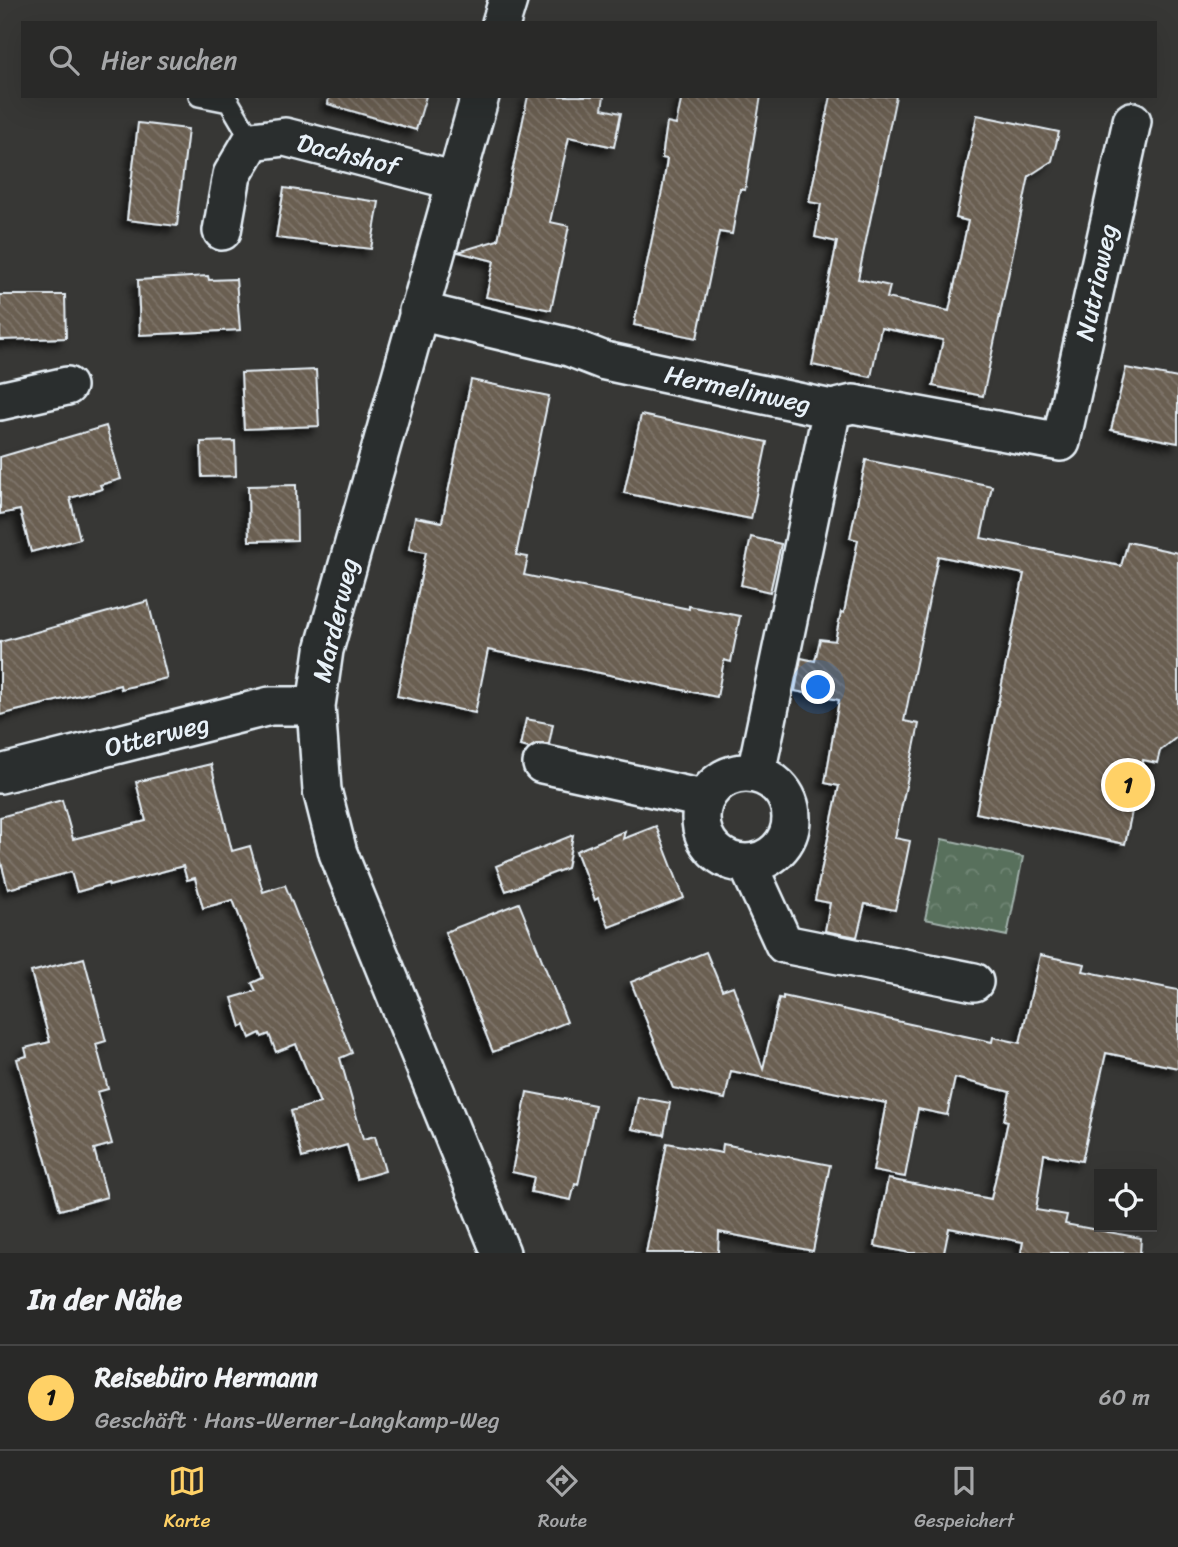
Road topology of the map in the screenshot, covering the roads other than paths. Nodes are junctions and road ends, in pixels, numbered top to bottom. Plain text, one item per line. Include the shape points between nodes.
1 (508, 0) edge
2 (502, 21) edge
3 (209, 98) edge
4 (479, 98) edge
5 (1132, 121) dead end
6 (252, 141) junction
7 (456, 181) junction
8 (222, 231) dead end
9 (418, 311) junction
10 (67, 386) dead end
11 (0, 401) edge
12 (832, 409) junction
13 (1061, 442) joint
14 (316, 706) junction
15 (542, 764) dead end
16 (756, 773) junction
17 (0, 774) edge
18 (704, 799) junction
19 (747, 863) junction
20 (974, 982) dead end
21 (500, 1253) edge

1 - 2 street
3 - 6 lane via 229,102
4 - 7 street, Marderweg
5 - 13 street, Nutriaweg
6 - 7 street, Dachshof via 285,137
6 - 8 street via 232,175
7 - 9 street, Marderweg
9 - 12 street, Hermelinweg via 569,346 605,361
9 - 14 street, Marderweg via 324,650
10 - 11 street
12 - 13 street, Hermelinweg via 853,404
12 - 16 street
14 - 17 street, Otterweg via 270,706
14 - 21 street, Marderweg via 322,790 338,853
15 - 18 street
16 - 18 street via 732,774 717,782
16 - 19 street via 776,783 792,811 789,835 780,850
18 - 19 street via 701,820 705,838 727,859
19 - 20 street via 784,944

